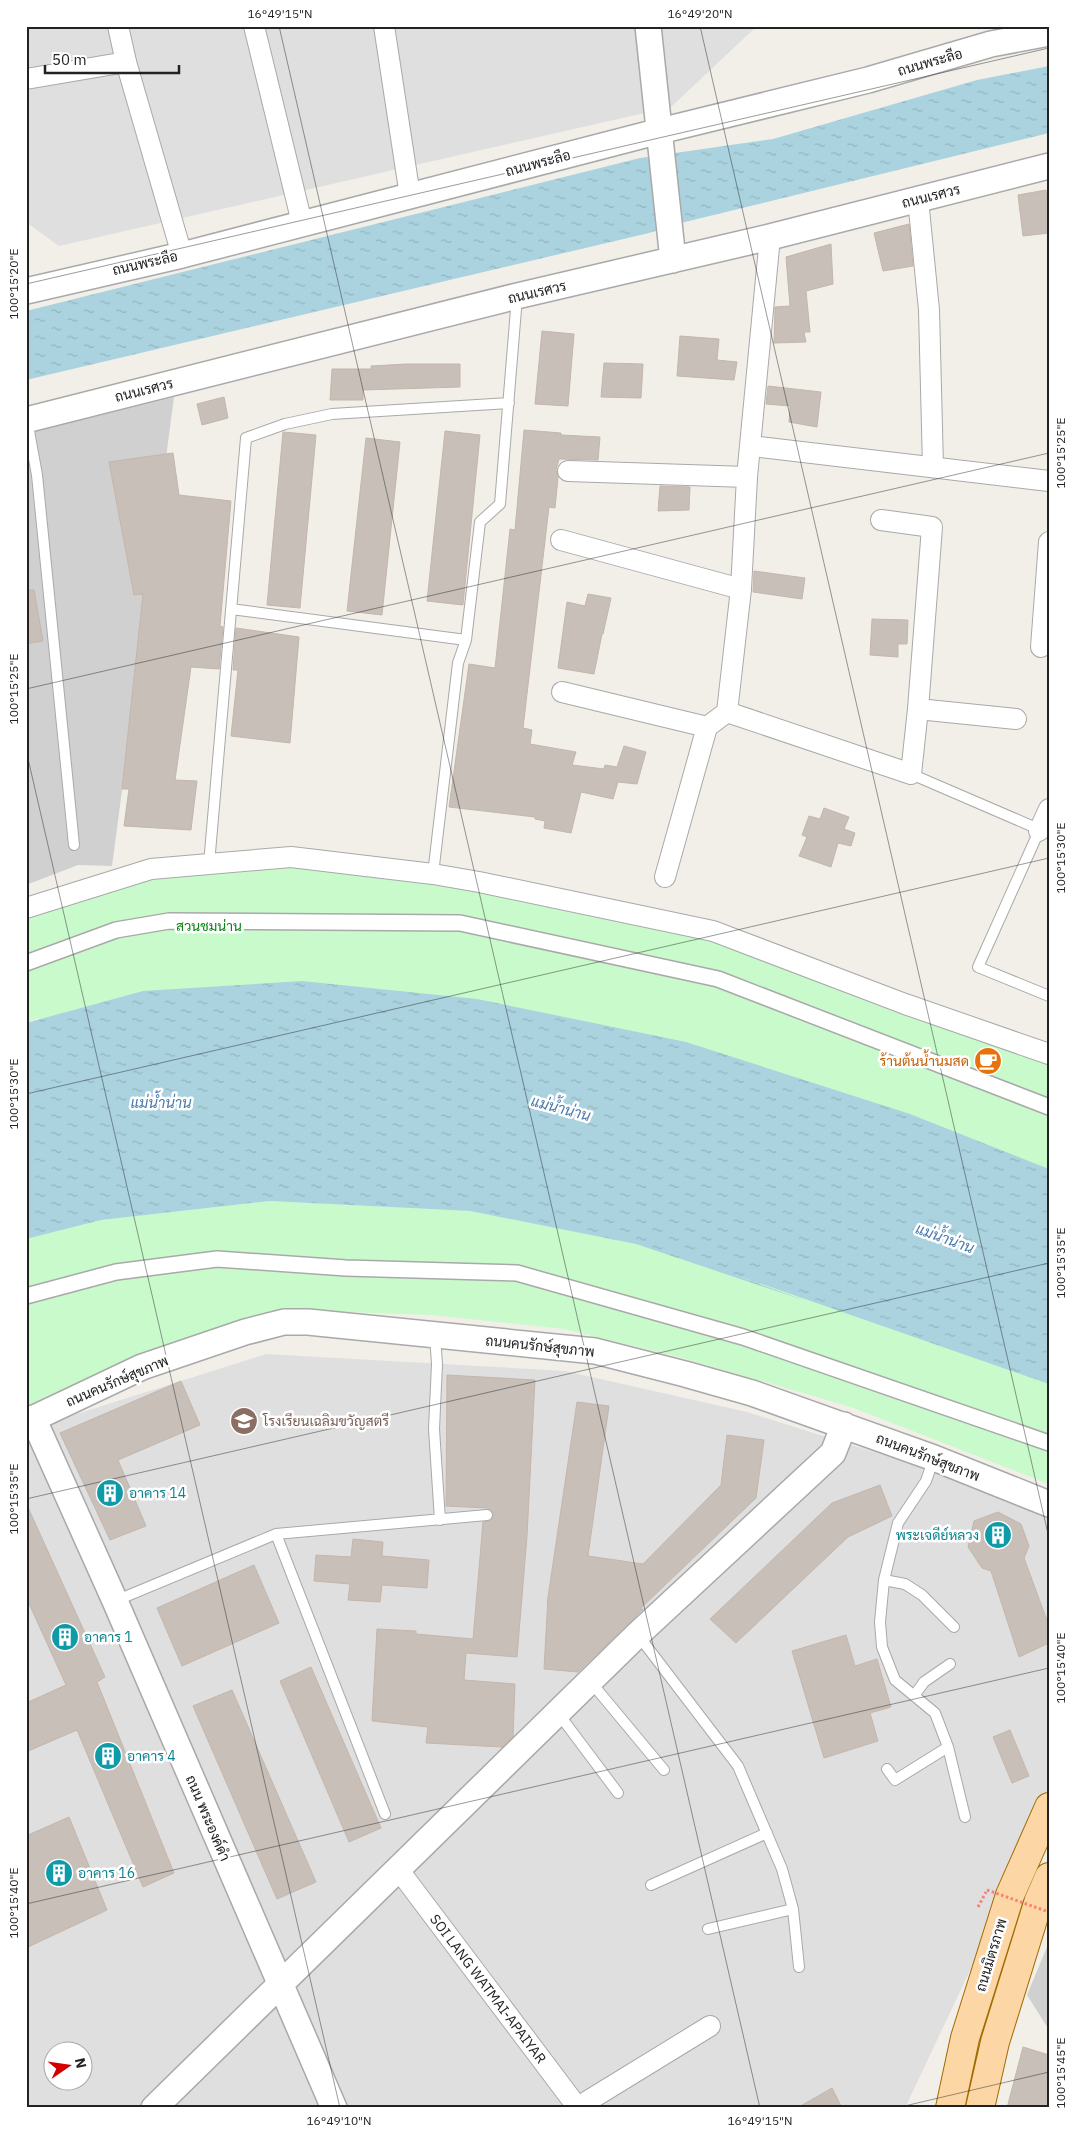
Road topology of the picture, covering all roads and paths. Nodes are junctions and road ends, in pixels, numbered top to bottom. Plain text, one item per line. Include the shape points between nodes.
1 (118, 26) edge
2 (254, 26) edge
3 (384, 26) edge
4 (648, 26) edge
5 (1049, 33) edge
6 (126, 62) junction
7 (26, 80) edge
8 (661, 139) junction
9 (1049, 166) edge
10 (410, 196) junction
11 (918, 199) junction
12 (302, 223) junction
13 (770, 237) junction
14 (672, 248) junction
15 (182, 255) junction
16 (26, 290) edge
17 (518, 296) junction
18 (509, 403) junction
19 (26, 420) edge
20 (751, 446) junction
21 (933, 467) junction
22 (568, 471) dead end
23 (32, 476) edge
24 (747, 476) junction
25 (1049, 480) edge
26 (881, 520) dead end
27 (561, 540) dead end
28 (1049, 542) edge
29 (741, 589) junction
30 (232, 609) junction
31 (466, 640) junction
32 (1041, 647) dead end
33 (562, 692) dead end
34 (918, 709) junction
35 (726, 712) junction
36 (1016, 719) dead end
37 (707, 727) junction
38 (911, 774) junction
39 (1049, 809) edge
40 (1044, 829) edge
41 (74, 846) dead end
42 (208, 864) junction
43 (433, 874) junction
44 (666, 877) dead end
45 (26, 908) edge
46 (26, 963) edge
47 (1049, 996) edge
48 (1049, 1054) edge
49 (1049, 1107) edge
50 (26, 1296) edge
51 (435, 1335) junction
52 (30, 1420) edge
53 (844, 1425) junction
54 (1049, 1443) edge
55 (934, 1458) junction
56 (1049, 1504) edge
57 (487, 1515) dead end
58 (440, 1520) junction
59 (276, 1534) junction
60 (884, 1580) junction
61 (115, 1601) junction
62 (954, 1627) dead end
63 (637, 1635) junction
64 (950, 1664) dead end
65 (590, 1681) junction
66 (914, 1696) junction
67 (558, 1713) junction
68 (948, 1746) junction
69 (887, 1769) dead end
70 (664, 1770) dead end
71 (618, 1793) dead end
72 (1049, 1807) edge
73 (385, 1814) dead end
74 (965, 1817) dead end
75 (767, 1833) junction
76 (398, 1870) junction
77 (1049, 1876) edge
78 (651, 1885) dead end
79 (978, 1907) dead end
80 (793, 1909) junction
81 (1049, 1912) edge
82 (708, 1929) dead end
83 (799, 1967) dead end
84 (280, 1985) junction
85 (710, 2026) dead end
86 (154, 2108) edge
87 (334, 2108) edge
88 (578, 2108) edge
89 (950, 2108) edge
90 (980, 2108) edge

1 - 6 street
2 - 12 street
3 - 10 street
4 - 8 street
5 - 8 street, ถนนพระลือ via 991,44
6 - 7 street
6 - 15 street
8 - 10 street, ถนนพระลือ
8 - 14 street
9 - 11 street, ถนนเรศวร
10 - 12 street, ถนนพระลือ
11 - 13 street, ถนนเรศวร
11 - 21 street via 930,310
12 - 15 street, ถนนพระลือ
13 - 14 street, ถนนเรศวร
13 - 20 street
14 - 17 street, ถนนเรศวร
15 - 16 street, ถนนพระลือ
17 - 18 lane
17 - 19 street, ถนนเรศวร
18 - 30 lane via 332,414 285,424 246,438
18 - 31 lane via 500,504 480,522
19 - 23 lane
20 - 21 street
20 - 24 street
21 - 25 street
22 - 24 street
23 - 41 lane
24 - 29 street
26 - 34 street via 932,527
27 - 29 street
28 - 32 street
29 - 35 street
30 - 31 lane
30 - 42 lane
31 - 43 lane via 458,663
33 - 37 street
34 - 36 street
34 - 38 street
35 - 37 street
35 - 38 street
37 - 44 street
38 - 40 lane
39 - 40 street
40 - 47 lane via 978,967
42 - 43 street via 290,857
42 - 45 street via 151,869
43 - 48 street via 713,931 904,1004
46 - 49 street via 116,930 169,921 460,923 718,979
50 - 54 street via 116,1272 217,1259 346,1268 517,1273 743,1337
51 - 52 street, ถนนคนรักษ์สุขภาพ via 284,1322 142,1367
51 - 53 street, ถนนคนรักษ์สุขภาพ via 595,1352 752,1393
51 - 58 lane via 434,1429
52 - 61 street, ถนน พระองค์ดำ
53 - 55 street, ถนนคนรักษ์สุขภาพ
53 - 63 street via 834,1453
55 - 56 street, ถนนคนรักษ์สุขภาพ
55 - 60 lane via 926,1481 898,1523
57 - 58 lane
58 - 59 lane
59 - 61 lane
59 - 73 lane
60 - 62 lane via 905,1584 922,1595
60 - 66 lane via 880,1622 882,1648 895,1680
61 - 84 street, ถนน พระองค์ดำ
63 - 65 street
63 - 75 lane via 738,1766
64 - 66 lane via 924,1682
65 - 67 street
65 - 70 lane
66 - 68 lane via 935,1713
67 - 71 lane
67 - 76 street
68 - 69 lane via 895,1780
68 - 74 lane
72 - 89 main road, ถนนมิตรภาพ via 1010,1895 965,2038
75 - 78 lane
75 - 80 lane via 782,1869
76 - 84 street
76 - 88 street, SOI LANG WATMAI-APAIYAR
77 - 90 main road via 995,2042
79 - 81 path, bridge via 987,1890
80 - 82 lane
80 - 83 lane
84 - 86 street
84 - 87 street, ถนน พระองค์ดำ
85 - 88 street

